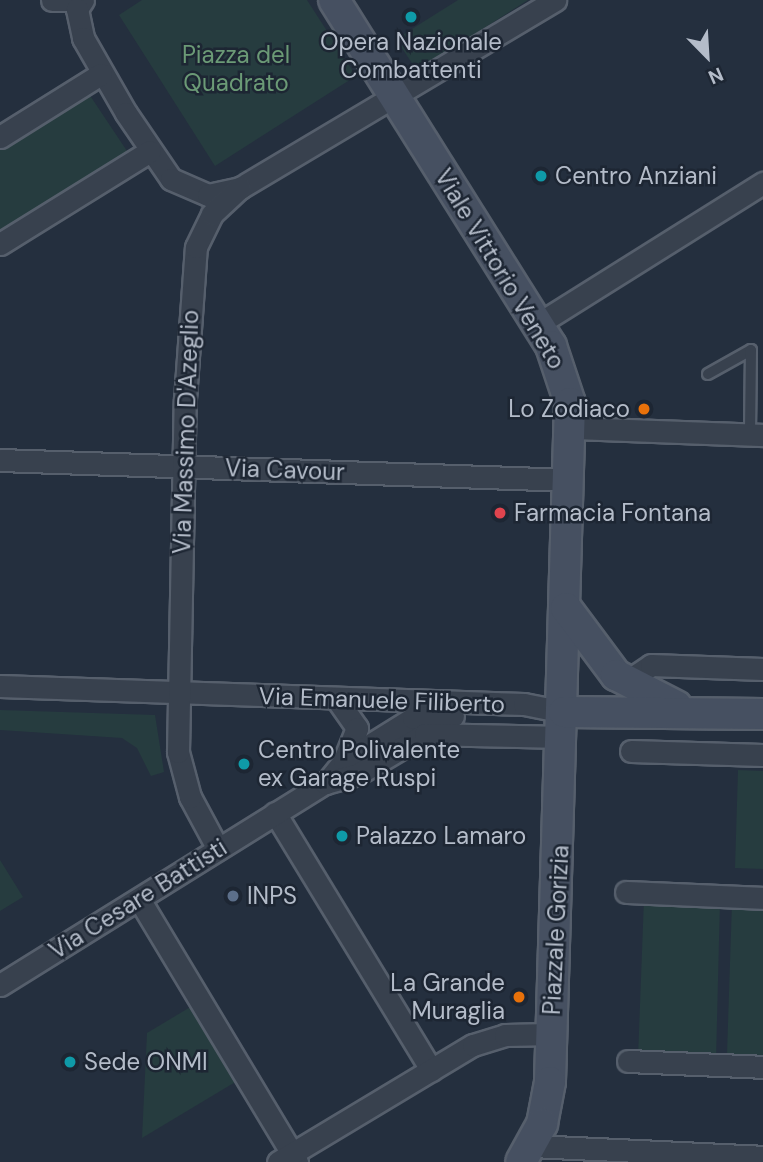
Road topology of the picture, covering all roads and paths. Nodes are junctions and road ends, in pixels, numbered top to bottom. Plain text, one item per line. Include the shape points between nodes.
1 (52, 0) edge
2 (82, 0) edge
3 (334, 0) edge
4 (555, 0) edge
5 (101, 74) junction
6 (396, 98) junction
7 (0, 137) edge
8 (150, 150) junction
9 (763, 183) edge
10 (240, 188) junction
11 (0, 244) edge
12 (538, 324) junction
13 (708, 374) dead end
14 (571, 428) junction
15 (757, 435) edge
16 (0, 460) edge
17 (184, 467) junction
18 (569, 480) junction
19 (566, 608) junction
20 (763, 669) edge
21 (626, 682) junction
22 (0, 686) edge
23 (177, 694) junction
24 (337, 698) junction
25 (686, 710) junction
26 (763, 714) edge
27 (558, 720) junction
28 (631, 751) dead end
29 (763, 755) edge
30 (344, 761) junction
31 (325, 783) junction
32 (275, 813) junction
33 (218, 849) junction
34 (626, 892) dead end
35 (763, 898) edge
36 (139, 899) junction
37 (0, 985) edge
38 (551, 1034) junction
39 (628, 1061) dead end
40 (763, 1067) edge
41 (431, 1070) junction
42 (527, 1154) edge
43 (763, 1157) edge
44 (289, 1159) edge

1 - 2 street
2 - 5 street via 77,24
3 - 6 main road, Viale Vittorio Veneto
4 - 6 street
5 - 7 street
5 - 8 street
6 - 10 street
6 - 12 main road, Viale Vittorio Veneto
8 - 10 street via 187,191 208,195
8 - 11 street
9 - 12 street
10 - 17 street, Via Massimo D'Azeglio via 206,222 194,255
12 - 14 main road, Viale Vittorio Veneto via 566,384
13 - 15 lane via 751,351
14 - 15 street
14 - 18 main road, Viale Vittorio Veneto
16 - 17 street, Via Cavour
17 - 18 street, Via Cavour
17 - 23 street, Via Massimo D'Azeglio
18 - 19 main road, Viale Vittorio Veneto
19 - 21 main road via 585,640
19 - 27 main road, Viale Vittorio Veneto
20 - 21 street via 651,665
21 - 25 main road
22 - 23 street, Via Emanuele Filiberto
23 - 24 street, Via Emanuele Filiberto
23 - 33 street, Via Massimo D'Azeglio via 183,776
24 - 27 street, Via Emanuele Filiberto via 524,704
24 - 30 street via 357,728
25 - 26 main road, Via Emanuele Filiberto
25 - 27 main road, Via Emanuele Filiberto
27 - 30 street via 420,716
27 - 31 street via 433,732 358,774
27 - 38 main road, Piazzale Gorizia
28 - 29 street
30 - 31 street
31 - 32 street, Via Cesare Battisti
32 - 33 street, Via Cesare Battisti
32 - 41 street
33 - 36 street, Via Cesare Battisti
34 - 35 street
36 - 37 street, Via Cesare Battisti
36 - 44 street
38 - 41 street via 489,1040
38 - 42 main road, Piazzale Gorizia via 547,1104
39 - 40 street
41 - 44 street
42 - 43 street

